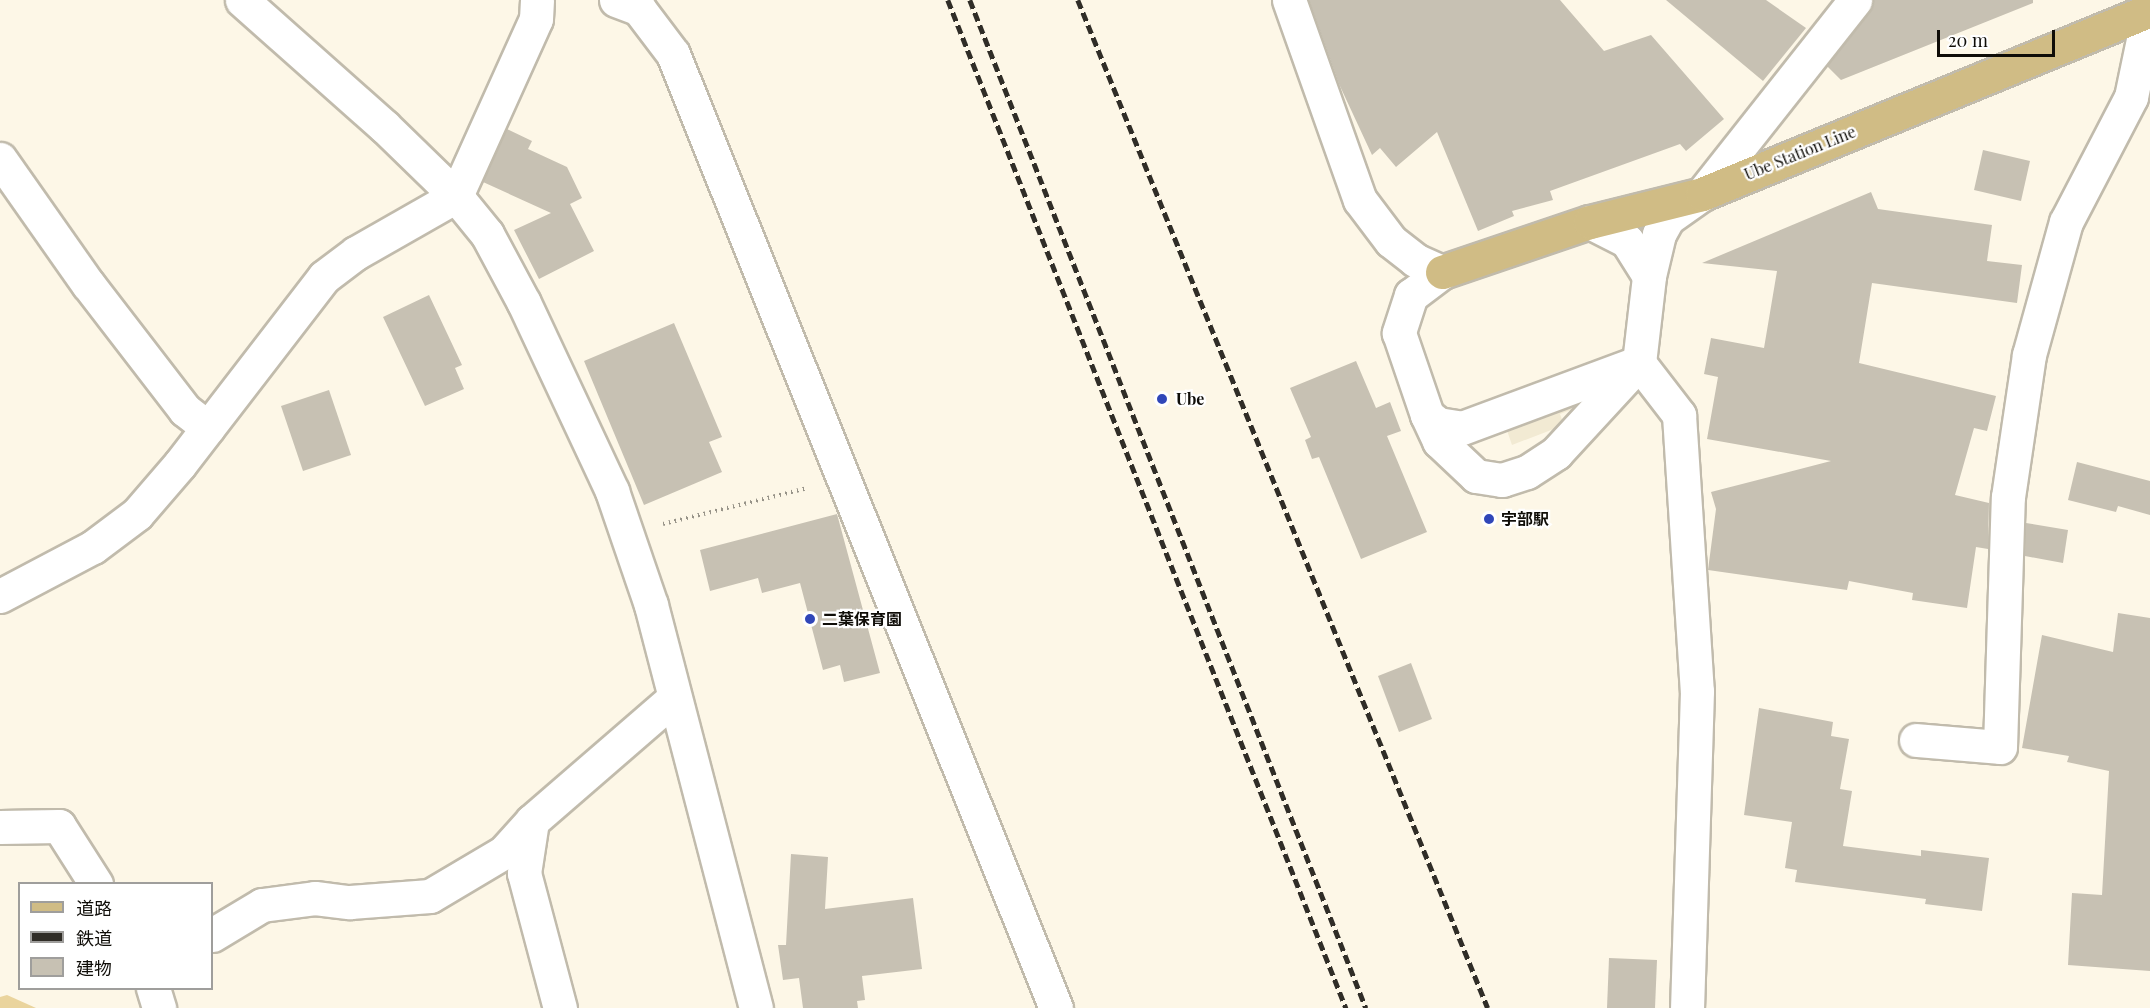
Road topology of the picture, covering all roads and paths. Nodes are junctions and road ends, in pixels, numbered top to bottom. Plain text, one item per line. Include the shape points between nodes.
1 (242, 0) edge
2 (537, 0) edge
3 (616, 0) edge
4 (1289, 0) edge
5 (1855, 0) edge
6 (2150, 10) edge
7 (4, 172) edge
8 (1702, 194) junction
9 (456, 196) junction
10 (1590, 222) junction
11 (1442, 272) junction
12 (1649, 276) junction
13 (1639, 363) junction
14 (1427, 415) junction
15 (208, 428) junction
16 (843, 478) junction
17 (626, 533) junction
18 (0, 596) edge
19 (674, 698) junction
20 (1916, 740) dead end
21 (532, 821) junction
22 (0, 827) edge
23 (95, 882) edge
24 (213, 934) edge
25 (154, 990) edge
26 (159, 1008) edge
27 (560, 1008) edge
28 (756, 1008) edge
29 (1056, 1008) edge
30 (1687, 1008) edge

1 - 9 street
2 - 9 street via 536,19
3 - 16 street via 639,9 673,54
4 - 11 street via 1360,200 1372,220 1415,260
5 - 8 street
6 - 8 main road, Ube Station Line
6 - 20 street via 2131,97 2066,222 2029,355 2008,497 2000,747
7 - 15 street via 185,410
8 - 10 main road, Ube Station Line
8 - 12 street via 1668,218 1659,234
9 - 15 street via 356,253 324,277
9 - 17 street via 488,234 524,303 612,490
10 - 11 main road, Ube Station Line
10 - 12 street via 1627,241
11 - 14 street via 1411,295 1399,333
12 - 13 street
13 - 14 street via 1462,428 1438,424
13 - 14 street via 1557,453 1527,472 1502,480 1476,476 1462,467 1438,441
13 - 30 street via 1679,415 1697,691
15 - 18 street via 137,514 93,547
16 - 17 path
16 - 29 street
17 - 19 street via 651,605
19 - 21 street
19 - 28 street
21 - 24 street via 504,852 430,896 351,902 315,898 262,904
21 - 27 street via 525,873
22 - 23 street via 59,826
25 - 26 street

